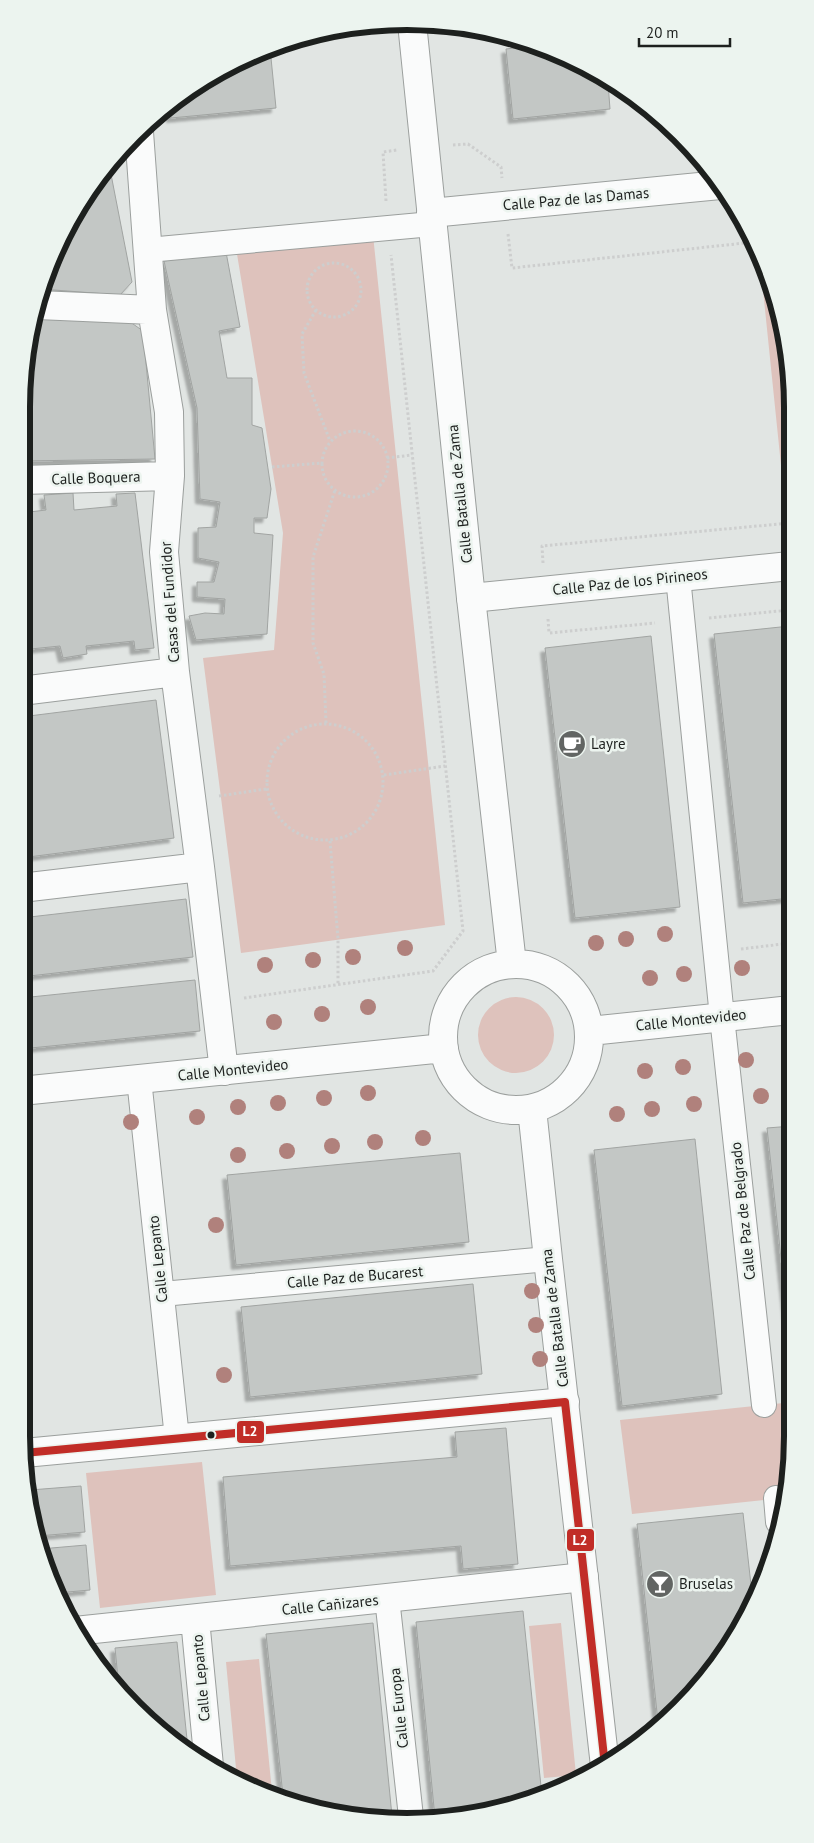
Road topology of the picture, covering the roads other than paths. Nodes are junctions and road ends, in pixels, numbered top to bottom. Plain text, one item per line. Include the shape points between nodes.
1 (413, 30) edge
2 (140, 140) edge
3 (134, 147) edge
4 (142, 165) junction
5 (712, 186) edge
6 (432, 218) junction
7 (148, 250) junction
8 (44, 305) edge
9 (152, 310) junction
10 (170, 476) junction
11 (30, 480) edge
12 (784, 567) edge
13 (678, 577) junction
14 (471, 598) junction
15 (175, 672) junction
16 (30, 690) edge
17 (200, 867) junction
18 (30, 887) edge
19 (512, 964) junction
20 (784, 1011) edge
21 (722, 1017) junction
22 (590, 1031) junction
23 (444, 1048) junction
24 (224, 1071) junction
25 (139, 1079) junction
26 (30, 1090) edge
27 (532, 1109) junction
28 (548, 1259) junction
29 (162, 1294) junction
30 (565, 1402) junction
31 (764, 1404) dead end
32 (177, 1438) junction
33 (31, 1452) edge
34 (776, 1498) dead end
35 (777, 1510) edge
36 (584, 1577) junction
37 (387, 1598) junction
38 (196, 1619) junction
39 (85, 1631) edge
40 (209, 1756) edge
41 (604, 1757) edge
42 (411, 1813) edge

1 - 6 street, Calle Batalla de Zama
2 - 4 street, Casas del Fundidor
3 - 4 street
4 - 7 street, Casas del Fundidor
5 - 6 street, Calle Paz de las Damas
6 - 7 street via 388,228
6 - 14 street, Calle Batalla de Zama
7 - 9 street, Casas del Fundidor
8 - 9 street
9 - 10 street, Casas del Fundidor via 169,412
10 - 11 street, Calle Boquera
10 - 15 street, Casas del Fundidor via 164,552
12 - 13 street, Calle Paz de los Pirineos
13 - 14 street, Calle Paz de los Pirineos
13 - 21 street, Calle Paz de Belgrado
14 - 19 street, Calle Batalla de Zama
15 - 16 street
15 - 17 street, Casas del Fundidor
17 - 18 street
17 - 24 street, Casas del Fundidor
19 - 22 street via 540,968 565,982 582,1004
19 - 23 street via 488,970 468,983 452,1002 444,1024
20 - 21 street, Calle Montevideo
21 - 22 street, Calle Montevideo
21 - 31 street, Calle Paz de Belgrado
22 - 27 street via 587,1057 576,1081 556,1098
23 - 24 street, Calle Montevideo
23 - 27 street via 448,1065 468,1092 499,1108
24 - 25 street, Calle Montevideo
25 - 26 street, Calle Montevideo
25 - 29 street, Calle Lepanto
27 - 28 street, Calle Batalla de Zama
28 - 29 street, Calle Paz de Bucarest
28 - 30 street, Calle Batalla de Zama
29 - 32 street, Calle Lepanto
30 - 32 street
30 - 36 street, Calle Batalla de Zama
32 - 33 street
34 - 35 street
36 - 37 street, Calle Cañizares
36 - 41 street, Calle Batalla de Zama
37 - 38 street, Calle Cañizares
37 - 42 street, Calle Europa
38 - 39 street, Calle Cañizares
38 - 40 street, Calle Lepanto

